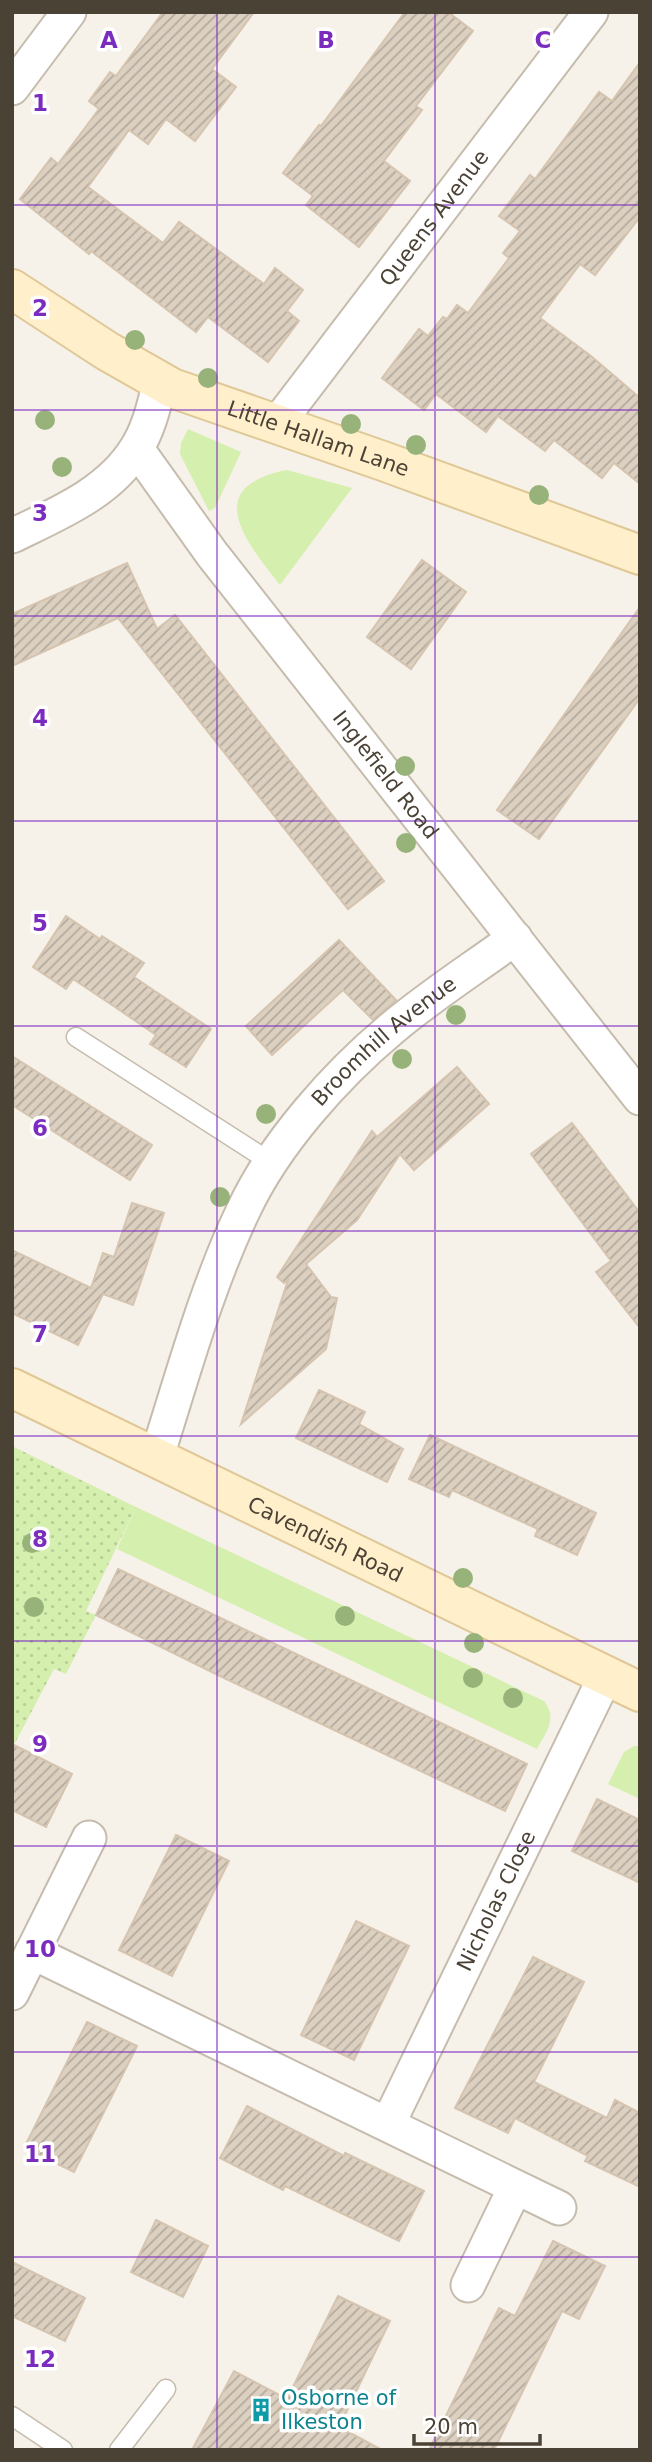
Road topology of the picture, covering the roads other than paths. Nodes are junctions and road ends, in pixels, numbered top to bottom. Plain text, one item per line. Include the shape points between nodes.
1 (591, 12) edge
2 (67, 13) edge
3 (12, 88) edge
4 (12, 289) edge
5 (160, 382) junction
6 (277, 424) junction
7 (137, 449) junction
8 (12, 536) edge
9 (640, 555) edge
10 (515, 938) junction
11 (76, 1037) dead end
12 (640, 1098) edge
13 (272, 1163) junction
14 (12, 1388) edge
15 (156, 1459) junction
16 (606, 1675) junction
17 (640, 1692) edge
18 (89, 1838) dead end
19 (32, 1952) junction
20 (12, 1993) edge
21 (388, 2124) junction
22 (515, 2188) junction
23 (559, 2208) dead end
24 (468, 2285) dead end
25 (166, 2389) dead end
26 (12, 2416) edge
27 (63, 2450) edge
28 (119, 2450) edge

1 - 6 street, Queens Avenue
2 - 3 street
4 - 5 street, Little Hallam Lane
5 - 6 street, Little Hallam Lane
5 - 7 street
6 - 9 street, Little Hallam Lane
7 - 8 street via 94,492
7 - 10 street, Inglefield Road via 212,554
10 - 12 street, Inglefield Road
10 - 13 street, Broomhill Avenue via 379,1040 314,1107
11 - 13 lane
13 - 15 street, Broomhill Avenue via 245,1206 227,1249
14 - 15 street, Cavendish Road
15 - 16 street, Cavendish Road
16 - 17 street, Cavendish Road
16 - 21 street, Nicholas Close
18 - 19 street
19 - 20 street
19 - 21 street
21 - 22 street
22 - 23 street
22 - 24 street
25 - 28 lane
26 - 27 lane

